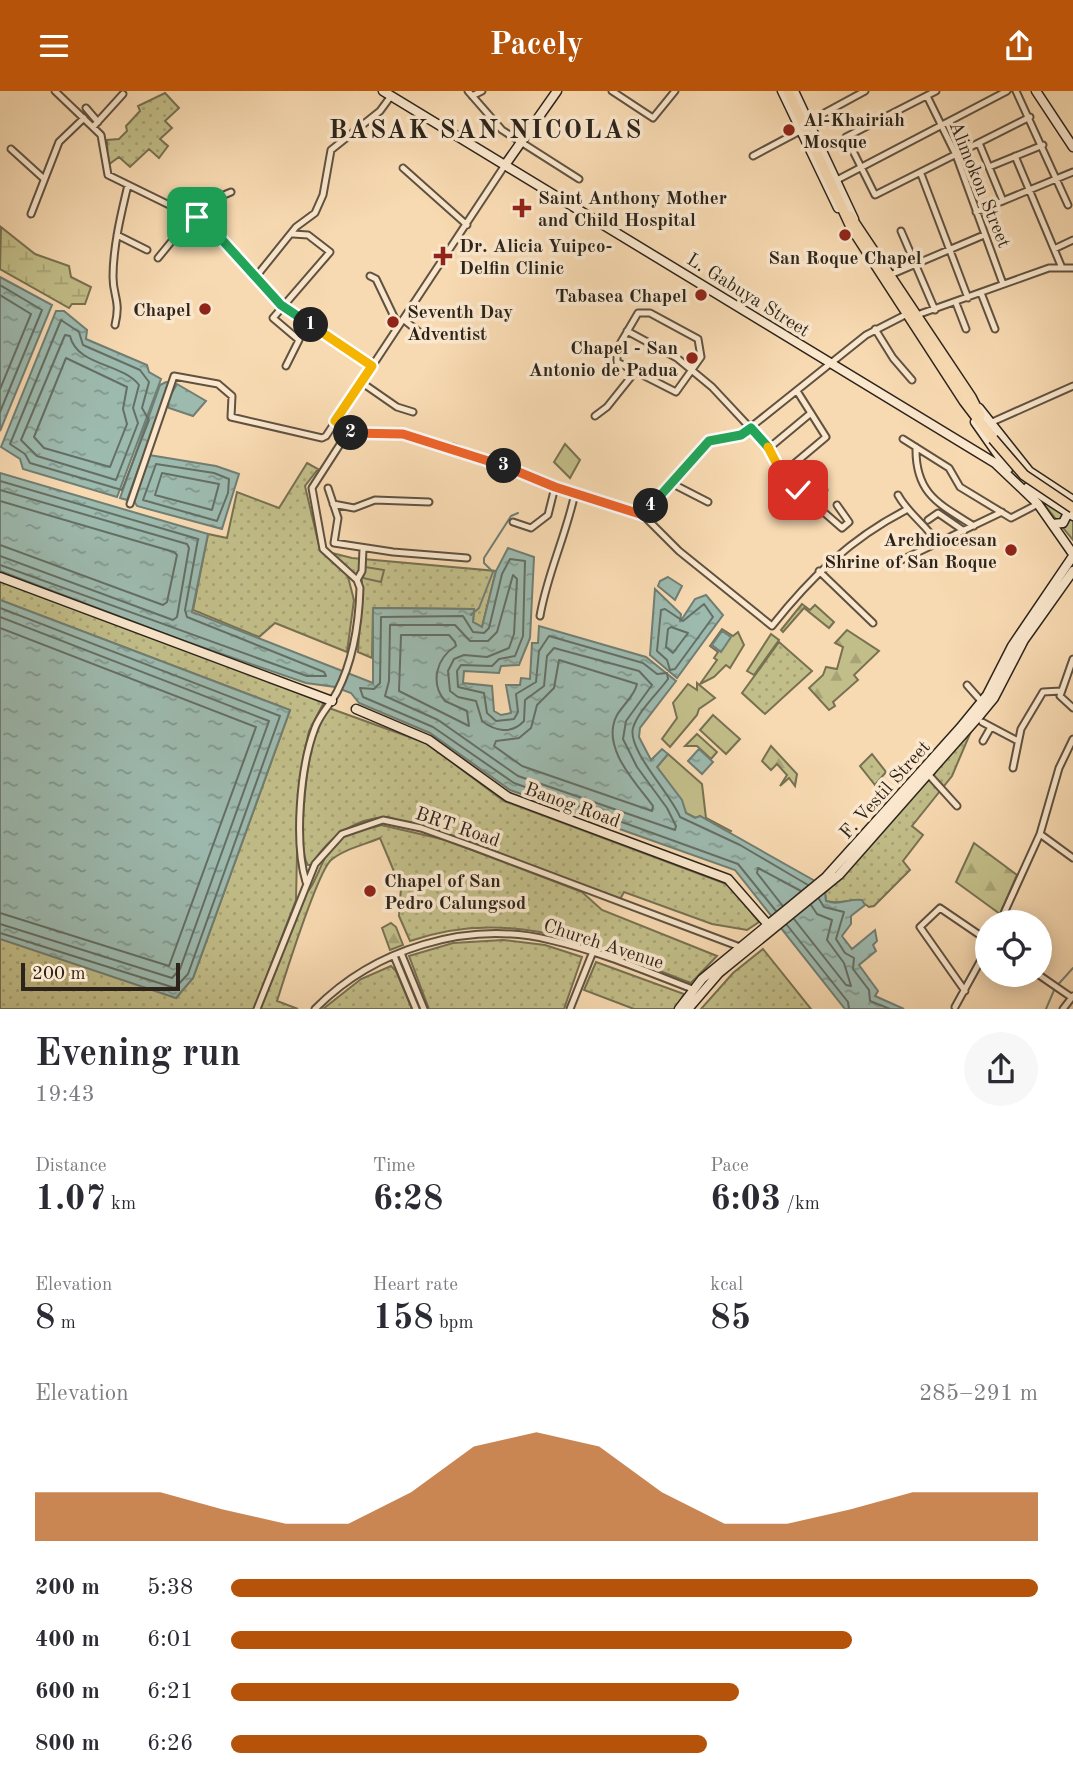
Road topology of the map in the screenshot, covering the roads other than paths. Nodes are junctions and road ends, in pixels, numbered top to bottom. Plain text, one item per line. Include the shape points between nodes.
1 (55, 91) edge
2 (482, 91) edge
3 (557, 91) edge
4 (611, 91) edge
5 (675, 91) edge
6 (782, 91) edge
7 (788, 91) edge
8 (794, 91) edge
9 (865, 91) edge
10 (936, 91) edge
11 (1007, 91) edge
12 (1016, 91) edge
13 (1037, 91) edge
14 (387, 93) edge
15 (123, 94) dead end
16 (470, 94) edge
17 (927, 96) junction
18 (86, 108) dead end
19 (1030, 117) junction
20 (84, 118) junction
21 (808, 122) junction
22 (96, 125) junction
23 (941, 125) junction
24 (800, 131) junction
25 (518, 143) junction
26 (979, 143) junction
27 (1043, 145) junction
28 (1073, 147) edge
29 (11, 149) dead end
30 (956, 155) junction
31 (753, 156) dead end
32 (1015, 156) junction
33 (505, 165) junction
34 (989, 167) junction
35 (403, 168) dead end
36 (860, 168) junction
37 (1073, 172) edge
38 (921, 174) junction
39 (43, 178) junction
40 (579, 179) dead end
41 (1057, 179) junction
42 (835, 181) junction
43 (128, 185) junction
44 (1030, 191) junction
45 (231, 192) dead end
46 (1003, 201) junction
47 (1068, 205) dead end
48 (976, 212) junction
49 (31, 214) dead end
50 (193, 215) junction
51 (200, 219) junction
52 (467, 225) junction
53 (854, 226) junction
54 (901, 231) dead end
55 (293, 234) junction
56 (117, 235) junction
57 (984, 235) junction
58 (1073, 240) edge
59 (949, 249) junction
60 (1054, 249) junction
61 (147, 250) dead end
62 (158, 258) dead end
63 (913, 264) junction
64 (1062, 268) junction
65 (1073, 268) edge
66 (890, 275) junction
67 (370, 276) dead end
68 (255, 278) junction
69 (1003, 284) junction
70 (981, 293) junction
71 (968, 298) junction
72 (956, 303) junction
73 (281, 305) junction
74 (935, 310) junction
75 (911, 314) junction
76 (403, 319) junction
77 (115, 325) dead end
78 (398, 325) junction
79 (875, 329) junction
80 (966, 329) dead end
81 (995, 329) dead end
82 (627, 331) junction
83 (434, 336) dead end
84 (832, 363) junction
85 (285, 366) dead end
86 (372, 366) junction
87 (693, 370) junction
88 (635, 372) junction
89 (912, 380) dead end
90 (361, 383) junction
91 (1073, 386) edge
92 (797, 391) junction
93 (967, 399) junction
94 (413, 412) dead end
95 (811, 413) junction
96 (595, 416) dead end
97 (335, 421) junction
98 (990, 423) junction
99 (751, 428) junction
100 (348, 432) junction
101 (903, 439) dead end
102 (916, 447) junction
103 (769, 448) junction
104 (782, 474) junction
105 (671, 483) junction
106 (555, 487) junction
107 (328, 488) dead end
108 (798, 490) junction
109 (824, 491) dead end
110 (575, 493) junction
111 (898, 495) dead end
112 (1073, 500) edge
113 (429, 502) dead end
114 (708, 502) dead end
115 (1038, 503) junction
116 (130, 504) dead end
117 (333, 504) junction
118 (837, 505) dead end
119 (906, 510) junction
120 (1072, 511) edge
121 (1002, 512) junction
122 (643, 515) junction
123 (928, 520) dead end
124 (513, 522) dead end
125 (1052, 524) junction
126 (974, 526) junction
127 (964, 531) junction
128 (938, 544) junction
129 (363, 549) junction
130 (1073, 555) edge
131 (467, 558) dead end
132 (889, 566) dead end
133 (820, 571) junction
134 (1073, 571) edge
135 (0, 577) edge
136 (357, 580) junction
137 (540, 616) dead end
138 (873, 623) dead end
139 (1073, 659) edge
140 (967, 685) dead end
141 (1061, 691) junction
142 (332, 701) junction
143 (982, 702) junction
144 (1073, 708) edge
145 (356, 709) dead end
146 (982, 722) dead end
147 (992, 727) junction
148 (1073, 739) edge
149 (1018, 740) junction
150 (983, 741) dead end
151 (1066, 753) junction
152 (1073, 757) edge
153 (1013, 768) dead end
154 (929, 774) junction
155 (957, 806) dead end
156 (1040, 834) junction
157 (1073, 858) edge
158 (306, 883) junction
159 (820, 887) junction
160 (1005, 910) edge
161 (773, 925) junction
162 (975, 932) edge
163 (743, 949) junction
164 (401, 953) junction
165 (592, 954) junction
166 (394, 956) junction
167 (975, 972) edge
168 (1052, 984) edge
169 (697, 990) junction
170 (965, 991) junction
171 (1072, 997) edge
172 (955, 1007) edge
173 (257, 1009) edge
174 (315, 1009) edge
175 (416, 1009) edge
176 (424, 1009) edge
177 (570, 1009) edge
178 (679, 1009) edge
179 (688, 1009) edge
180 (1063, 1009) edge

1 - 20 street
2 - 16 street
3 - 25 street
4 - 5 street via 653,118
6 - 24 street
7 - 53 main road
8 - 21 street
9 - 21 street
10 - 17 street
11 - 23 street
12 - 19 street
13 - 28 street
14 - 33 street, L. Gabuya Street
14 - 55 street via 380,111 331,150 318,207
15 - 22 street
16 - 25 street
17 - 23 street, Alimokon Street
17 - 36 street via 846,137
18 - 22 street
19 - 26 street
19 - 27 street
20 - 22 street
20 - 39 street via 58,142
21 - 42 street
22 - 43 street via 103,138 108,175
23 - 30 street, Alimokon Street
23 - 36 street
24 - 31 street
24 - 53 street via 826,186
25 - 33 street
25 - 40 street
26 - 30 street
26 - 34 street
27 - 32 street
27 - 41 street
29 - 39 street
30 - 38 street
30 - 48 street, Alimokon Street
32 - 34 street
32 - 44 street
33 - 52 street
33 - 84 street, L. Gabuya Street
34 - 46 street
35 - 52 street
36 - 38 street via 875,195
36 - 42 street
37 - 41 street
38 - 59 street
39 - 49 street
41 - 44 street
41 - 47 street
42 - 53 street
43 - 50 street
43 - 56 street
44 - 46 street
44 - 60 street
45 - 51 street via 219,197
46 - 48 street
48 - 57 street, Alimokon Street
50 - 51 street
50 - 62 street
51 - 68 street
52 - 76 street
53 - 66 main road
53 - 75 main road
54 - 63 street
55 - 68 street
55 - 73 street via 307,235 330,252
56 - 61 street
56 - 77 street
57 - 59 street
57 - 69 street, Alimokon Street
58 - 60 street
59 - 63 street
59 - 71 street
60 - 64 street
63 - 66 street
63 - 74 street
64 - 65 street
64 - 69 street
66 - 75 main road
67 - 78 street via 376,279
68 - 73 street
69 - 70 street
70 - 71 street
70 - 81 street
71 - 72 street
72 - 74 street
72 - 80 street
73 - 85 street via 274,319 299,340
73 - 86 street
74 - 75 street
75 - 79 street
75 - 93 main road
76 - 78 street
76 - 83 street via 419,332
78 - 86 street
79 - 84 street
79 - 89 street
82 - 87 street
82 - 87 street via 643,312 695,336 702,351
82 - 88 street via 615,355 617,362
84 - 92 street
84 - 115 street, L. Gabuya Street via 995,463
86 - 90 street
87 - 88 street via 676,392
87 - 99 street
88 - 96 street
90 - 94 street
90 - 97 street
91 - 98 street
92 - 95 street
92 - 99 street
93 - 98 street
93 - 120 main road, bridge via 1024,475
93 - 120 street via 1012,473 1035,493
95 - 103 street
95 - 104 street via 826,437
97 - 100 street
97 - 116 street via 322,438 269,428 231,417 232,396 225,388 174,376
98 - 112 street via 1029,471
99 - 103 street
99 - 105 street via 741,435 709,441
100 - 106 street via 391,432 437,443
100 - 136 street via 312,494 323,549
101 - 102 street
102 - 121 street via 949,468 960,487
102 - 126 street via 928,495
103 - 104 street
104 - 108 street
105 - 114 street
105 - 122 street
106 - 110 street
106 - 124 street via 544,519 531,528
107 - 117 street
108 - 109 street via 812,479
108 - 118 street via 842,528 849,522
110 - 122 street
110 - 137 street
111 - 119 street
113 - 117 street via 375,500 355,508
115 - 121 street via 1011,518
115 - 125 street, L. Gabuya Street
117 - 129 street via 338,518 334,543
119 - 128 street via 930,530
119 - 133 street via 870,529
120 - 125 street via 1063,523
121 - 126 street
122 - 133 street via 679,551 772,627
123 - 127 street via 938,513
125 - 130 street, L. Gabuya Street
126 - 127 street
127 - 128 street
128 - 132 street
129 - 131 street
129 - 136 street
130 - 143 street, F. Vestil Street via 1012,646
133 - 138 street
134 - 154 street, F. Vestil Street via 1019,648 994,698
135 - 142 street
136 - 142 street via 357,623
139 - 141 street
140 - 143 street
141 - 144 street via 1061,700
141 - 149 street via 1042,692
142 - 158 street via 320,715 306,762 301,837
143 - 159 street, F. Vestil Street
145 - 161 street, Banog Road via 429,740 509,797 728,879
146 - 147 street
147 - 149 street
147 - 150 street
148 - 151 street
149 - 153 street
151 - 152 street
151 - 156 street
154 - 155 street
154 - 159 street, F. Vestil Street
156 - 157 street
156 - 160 street
158 - 163 street, BRT Road via 327,848 342,834 372,822 391,821 474,847
158 - 173 street, BRT Road
159 - 161 street, F. Vestil Street
161 - 163 street, F. Vestil Street
162 - 170 street via 940,908 920,927
163 - 169 street, F. Vestil Street
164 - 165 street, Church Avenue via 454,937 504,935 549,940
164 - 166 street, Church Avenue
164 - 176 street
165 - 169 street, Church Avenue
165 - 177 street
166 - 174 street, Church Avenue via 349,979
166 - 175 street
167 - 170 street
168 - 171 street
169 - 178 street, F. Vestil Street
169 - 179 street, F. Vestil Street
170 - 172 street
171 - 180 street

